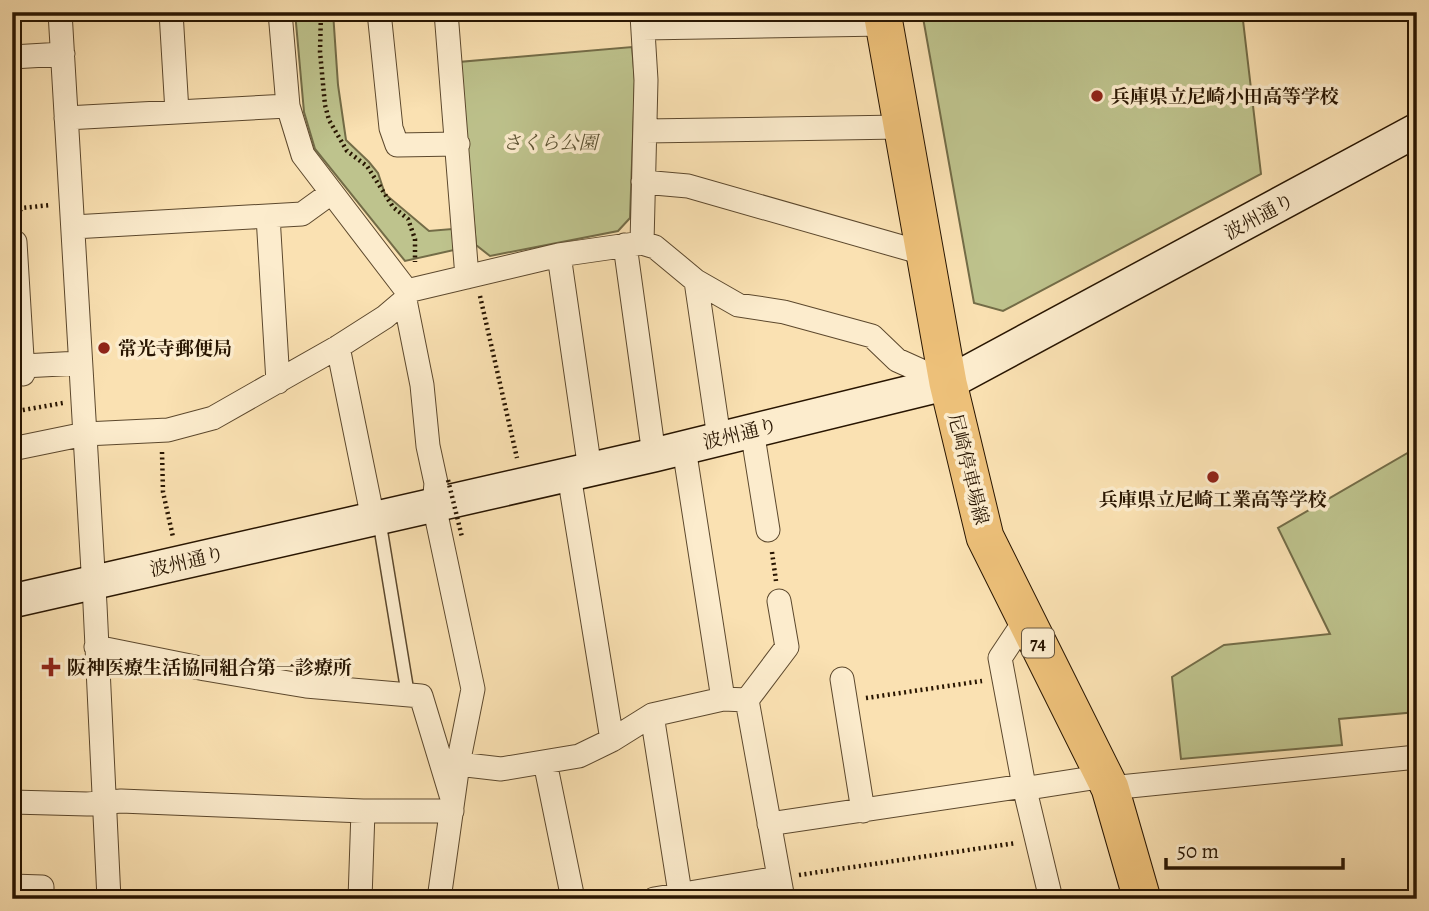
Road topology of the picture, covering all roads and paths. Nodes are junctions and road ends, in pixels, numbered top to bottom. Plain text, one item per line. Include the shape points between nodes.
1 (60, 12) edge
2 (171, 12) edge
3 (280, 12) edge
4 (321, 12) edge
5 (379, 12) edge
6 (446, 12) edge
7 (883, 18) edge
8 (642, 20) edge
9 (63, 54) junction
10 (12, 57) edge
11 (288, 106) junction
12 (177, 112) junction
13 (66, 118) junction
14 (900, 127) junction
15 (1417, 130) edge
16 (645, 131) junction
17 (458, 144) junction
18 (643, 182) junction
19 (331, 193) junction
20 (72, 215) junction
21 (268, 215) junction
22 (15, 242) joint
23 (633, 244) junction
24 (923, 253) junction
25 (559, 255) junction
26 (417, 270) dead end
27 (471, 276) junction
28 (696, 281) junction
29 (406, 296) junction
30 (338, 346) junction
31 (80, 363) junction
32 (278, 382) junction
33 (948, 383) junction
34 (82, 400) junction
35 (12, 412) edge
36 (162, 430) junction
37 (752, 430) junction
38 (85, 434) junction
39 (719, 438) junction
40 (12, 449) edge
41 (669, 451) junction
42 (518, 466) dead end
43 (579, 472) junction
44 (441, 492) junction
45 (376, 518) junction
46 (768, 530) joint
47 (462, 537) dead end
48 (179, 563) junction
49 (93, 583) junction
50 (12, 601) edge
51 (779, 601) joint
52 (1026, 620) junction
53 (96, 647) junction
54 (1004, 678) junction
55 (844, 690) joint
56 (408, 695) junction
57 (723, 699) junction
58 (747, 700) junction
59 (652, 715) junction
60 (612, 740) junction
61 (1417, 757) edge
62 (545, 762) junction
63 (458, 764) junction
64 (1107, 782) junction
65 (1024, 786) junction
66 (12, 802) edge
67 (104, 802) junction
68 (452, 806) junction
69 (363, 811) junction
70 (863, 811) junction
71 (769, 824) junction
72 (1037, 840) junction
73 (12, 886) edge
74 (781, 888) edge
75 (680, 893) junction
76 (42, 899) edge
77 (109, 899) edge
78 (360, 899) edge
79 (439, 899) edge
80 (573, 899) edge
81 (654, 899) edge
82 (1051, 899) edge
83 (1142, 899) edge

1 - 9 street
2 - 12 street
3 - 11 street
4 - 26 path via 320,52 329,120 347,151 367,166 393,207 408,219
5 - 17 street via 391,128 397,145
6 - 17 street
7 - 8 street
7 - 14 main road, 尼崎停車場線 / 74
8 - 16 street
9 - 10 street
9 - 13 street
11 - 12 street
11 - 19 street via 303,155
12 - 13 street
13 - 20 street
14 - 16 street
14 - 24 main road, 尼崎停車場線 / 74
15 - 33 street, 波州通り
16 - 18 street
17 - 27 street
18 - 23 street
18 - 24 street via 688,186
19 - 21 street via 302,214
19 - 29 street
20 - 21 street
20 - 22 path via 22,208 16,215
20 - 31 street
21 - 32 street
22 - 31 street via 23,370
23 - 25 street
23 - 28 street via 655,247
23 - 41 street
24 - 33 main road, 尼崎停車場線 / 74
25 - 27 street
25 - 43 street
27 - 29 street
27 - 42 path
28 - 33 street via 738,304 872,336 897,360
28 - 39 street
29 - 30 street via 385,317
29 - 44 street via 428,446
30 - 32 street
30 - 45 street
31 - 34 street
32 - 36 street via 213,418
33 - 37 street, 波州通り
33 - 52 main road, 尼崎停車場線 / 74 via 985,537
34 - 35 path
34 - 38 street
36 - 38 street
36 - 48 path via 163,492
37 - 39 street, 波州通り
37 - 46 street
38 - 40 street
38 - 49 street
39 - 41 street, 波州通り
41 - 43 street, 波州通り
41 - 57 street
43 - 44 street, 波州通り
43 - 60 street
44 - 45 street, 波州通り
44 - 47 path, bridge
44 - 63 street via 473,689
45 - 48 street, 波州通り
45 - 56 lane
46 - 51 path
48 - 49 street, 波州通り
49 - 50 street, 波州通り
49 - 53 street
51 - 58 street via 787,648
52 - 54 street via 1000,658
52 - 64 main road, 尼崎停車場線 / 74
53 - 56 street via 306,686
53 - 67 street
54 - 55 path
54 - 65 street
55 - 70 street
56 - 68 street via 421,696
57 - 58 street
57 - 59 street
58 - 71 street
59 - 60 street
59 - 75 street
60 - 62 street via 579,756
61 - 64 street
62 - 63 street via 501,769
62 - 80 street
63 - 68 street
64 - 65 street
64 - 83 main road, 尼崎停車場線 / 74
65 - 70 street
65 - 72 street
66 - 67 street
67 - 69 street
67 - 77 street
68 - 69 street
68 - 79 street
69 - 78 street
70 - 71 street
71 - 74 street
72 - 74 path
72 - 82 street
73 - 76 street via 41,887
74 - 75 street
75 - 81 street

